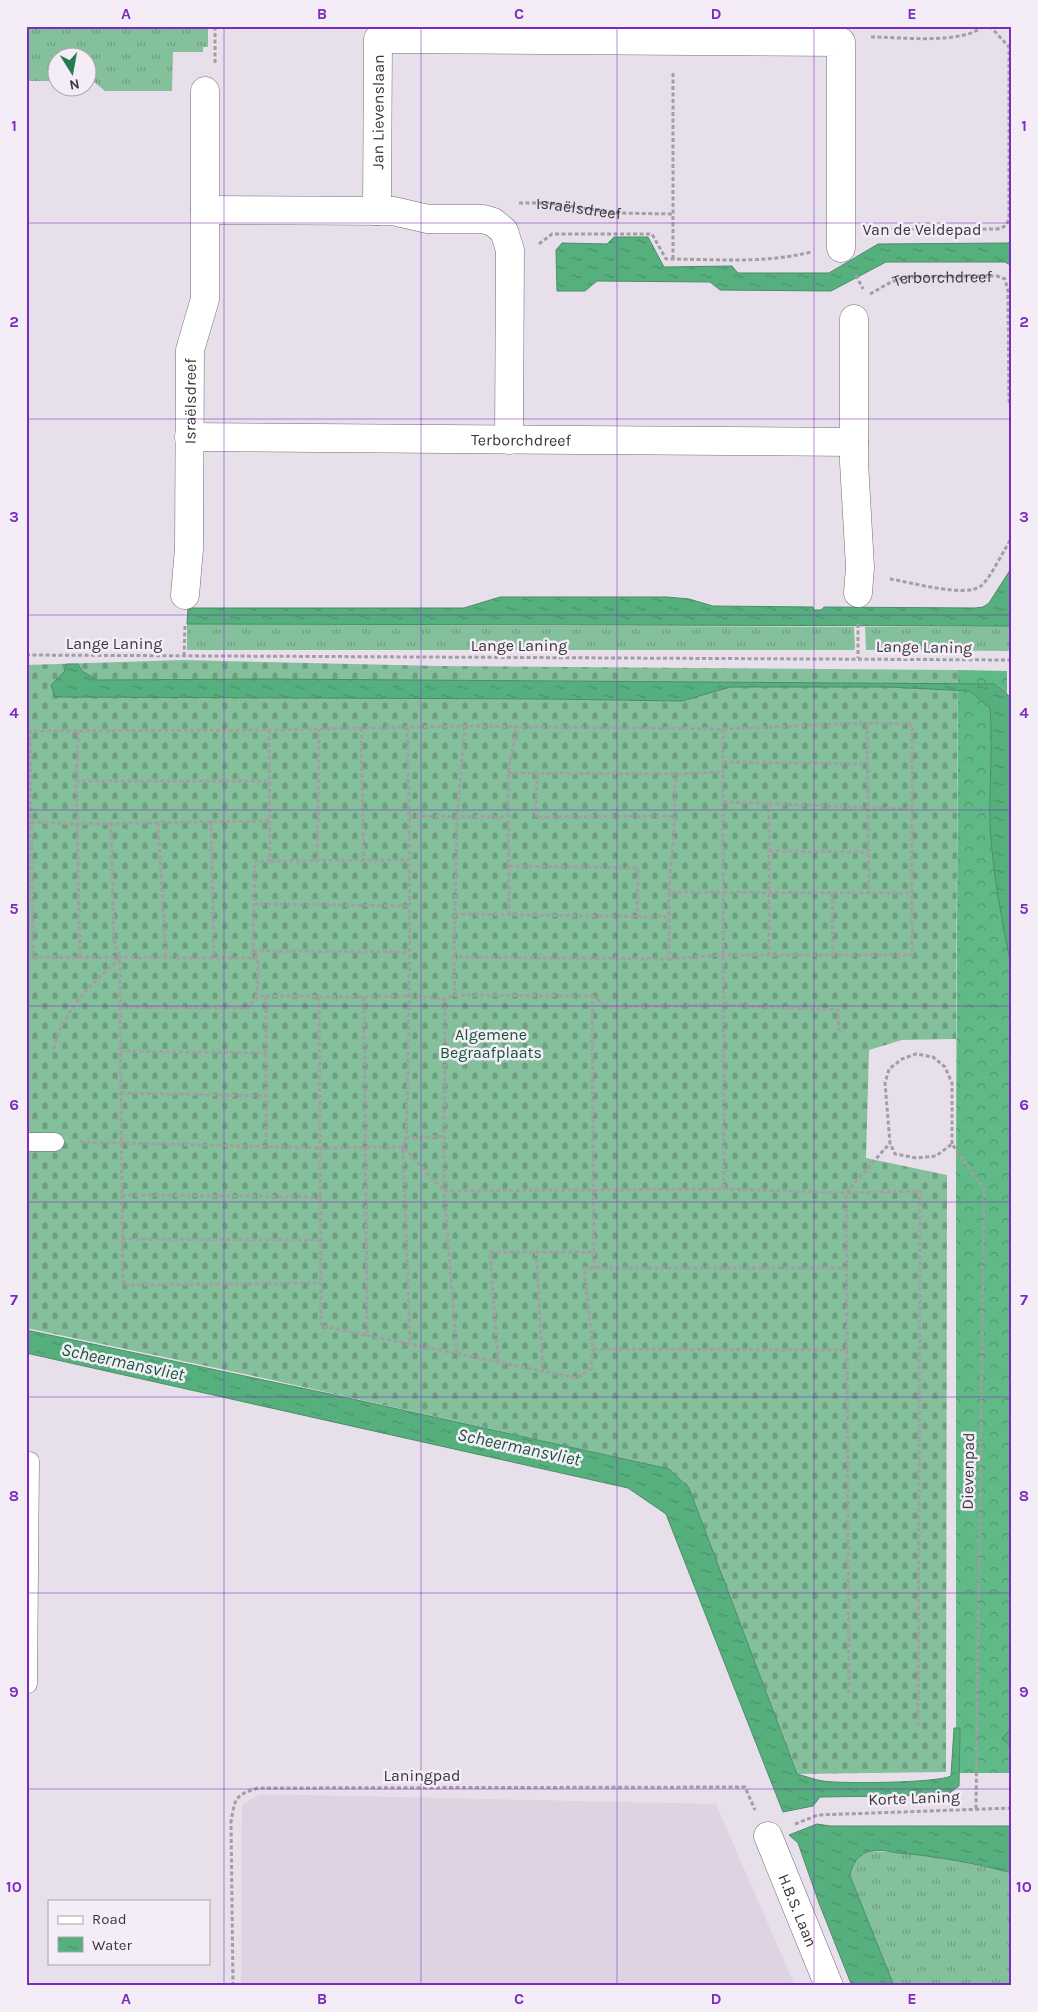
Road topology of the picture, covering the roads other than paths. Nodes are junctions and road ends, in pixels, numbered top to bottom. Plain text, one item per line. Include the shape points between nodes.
1 (683, 36) edge
2 (205, 91) dead end
3 (205, 210) junction
4 (377, 211) junction
5 (841, 240) road end
6 (861, 307) road end
7 (189, 437) junction
8 (509, 440) junction
9 (854, 442) junction
10 (859, 583) road end
11 (185, 595) dead end
12 (26, 1142) edge
13 (55, 1142) road end
14 (30, 1461) dead end
15 (26, 1684) edge
16 (768, 1836) road end
17 (829, 1986) edge

1 - 4 street, Jan Lievenslaan via 378,39
1 - 5 street, Van de Veldepad via 841,42
2 - 3 street, Israëlsdreef
3 - 4 street
3 - 7 street, Israëlsdreef via 205,299 190,350
4 - 8 street via 428,219 483,219 504,231 510,250
6 - 9 street
7 - 8 street, Terborchdreef
7 - 11 street, Israëlsdreef via 189,549
8 - 9 street, Terborchdreef
9 - 10 street
12 - 13 lane
14 - 15 lane
16 - 17 street, H.B.S. Laan

